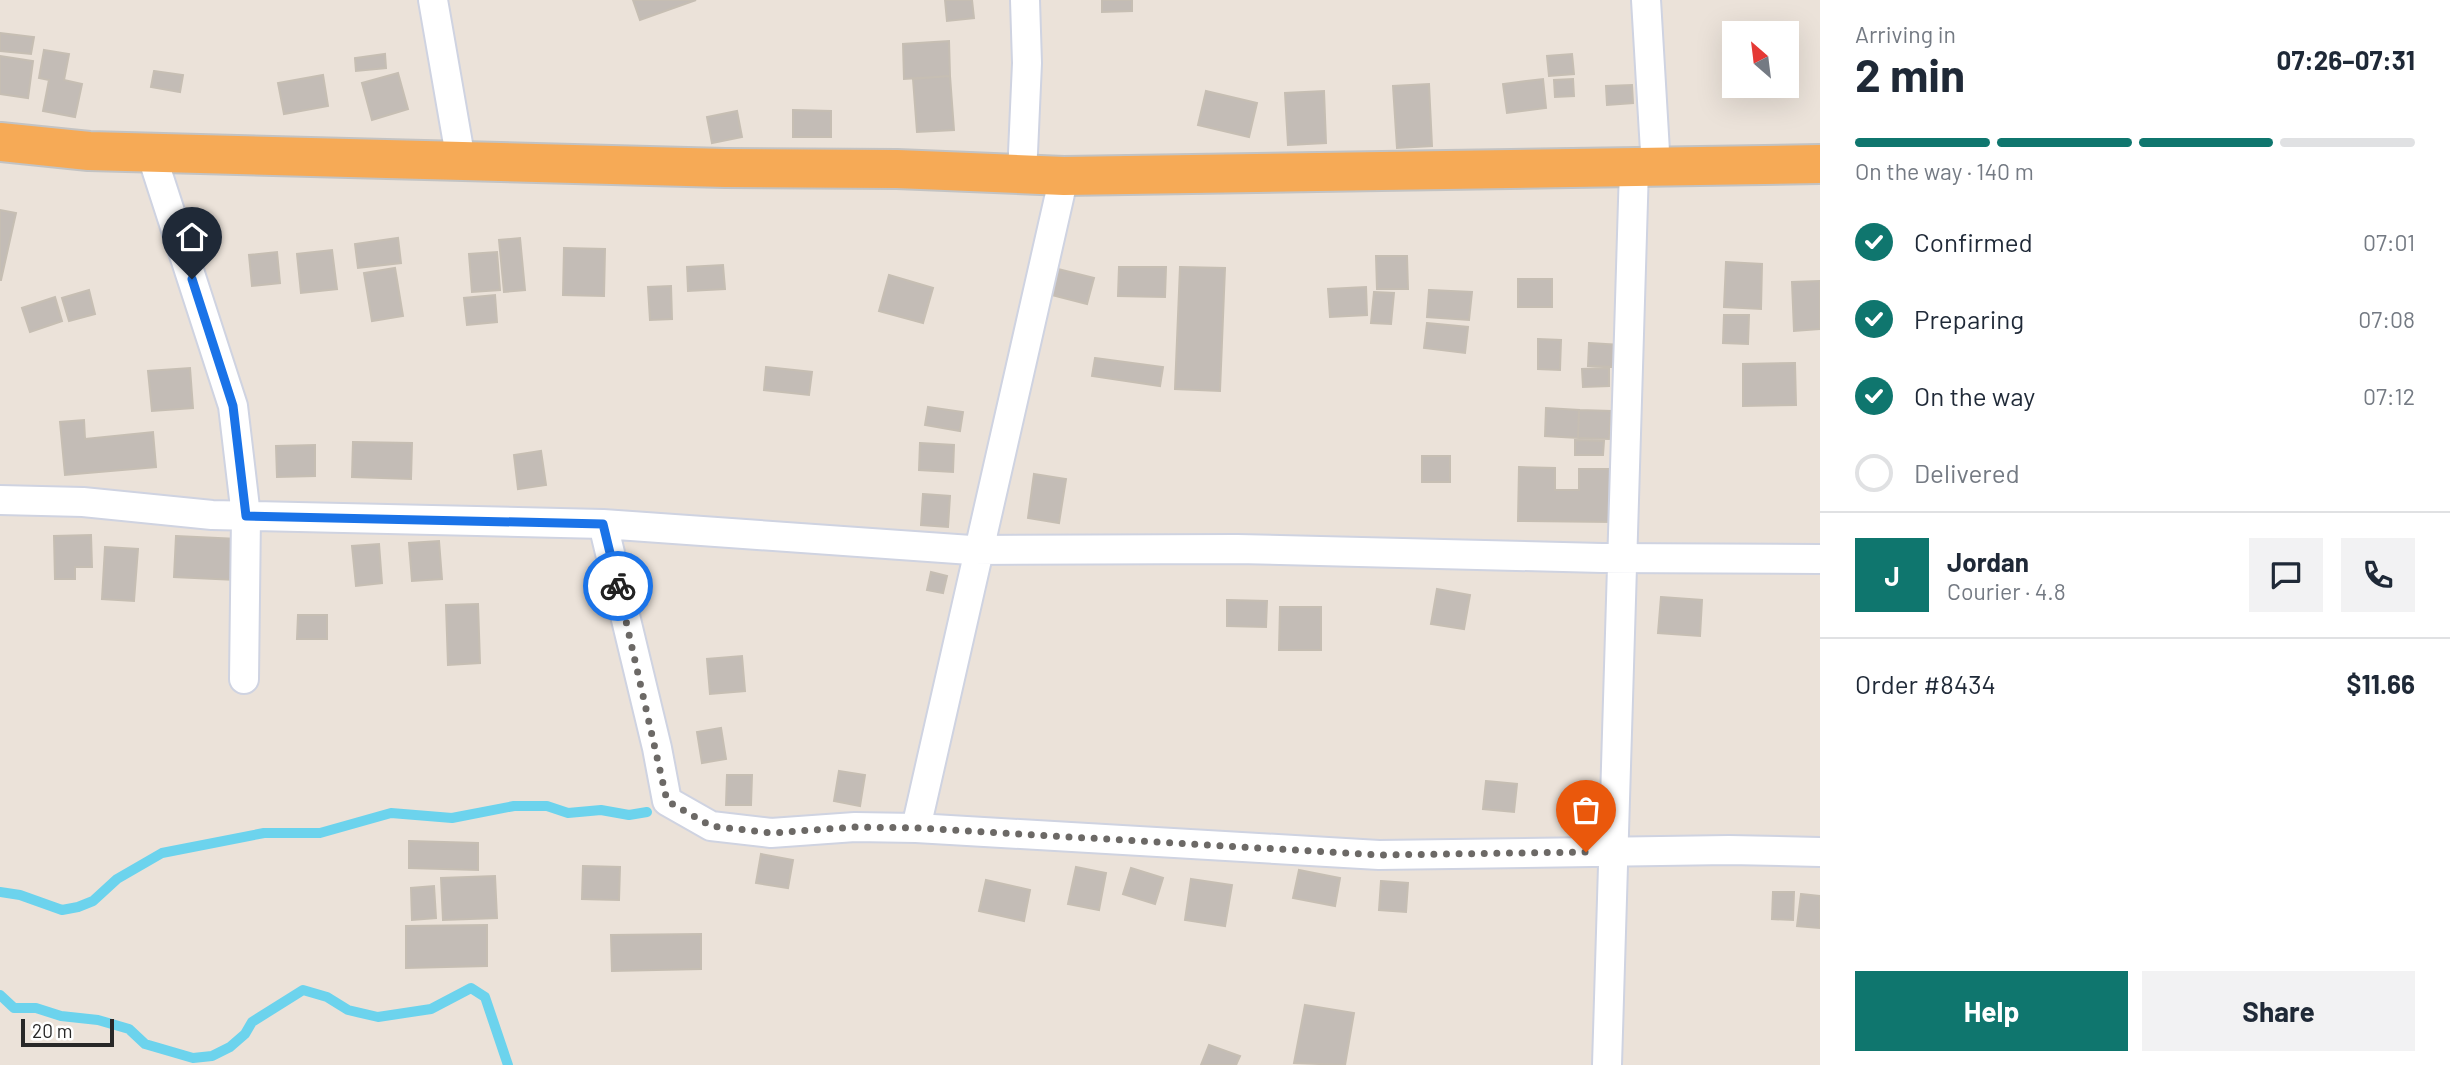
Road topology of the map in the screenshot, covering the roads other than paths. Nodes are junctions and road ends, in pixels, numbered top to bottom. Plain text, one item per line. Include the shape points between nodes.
1 (433, 0) edge
2 (1025, 0) edge
3 (1646, 0) edge
4 (0, 142) edge
5 (151, 153) junction
6 (461, 161) junction
7 (1820, 164) edge
8 (1645, 168) junction
9 (1022, 175) junction
10 (1065, 176) junction
11 (0, 500) edge
12 (246, 516) junction
13 (603, 524) junction
14 (980, 550) junction
15 (1625, 558) junction
16 (1820, 559) edge
17 (244, 679) dead end
18 (916, 828) junction
19 (1612, 852) junction
20 (1820, 852) edge
21 (1607, 1065) edge

1 - 6 street
2 - 9 street
3 - 8 street
4 - 5 highway via 89,152
5 - 6 highway
5 - 12 street via 233,406
6 - 9 highway
7 - 8 highway
8 - 10 highway
8 - 15 street
9 - 10 highway
10 - 14 street
11 - 12 street
12 - 13 street
12 - 17 street
13 - 14 street
13 - 18 street via 667,801 711,826 771,833
14 - 15 street via 1237,549
14 - 18 street
15 - 16 street
15 - 19 street
18 - 19 street via 1380,855
19 - 20 street
19 - 21 street

